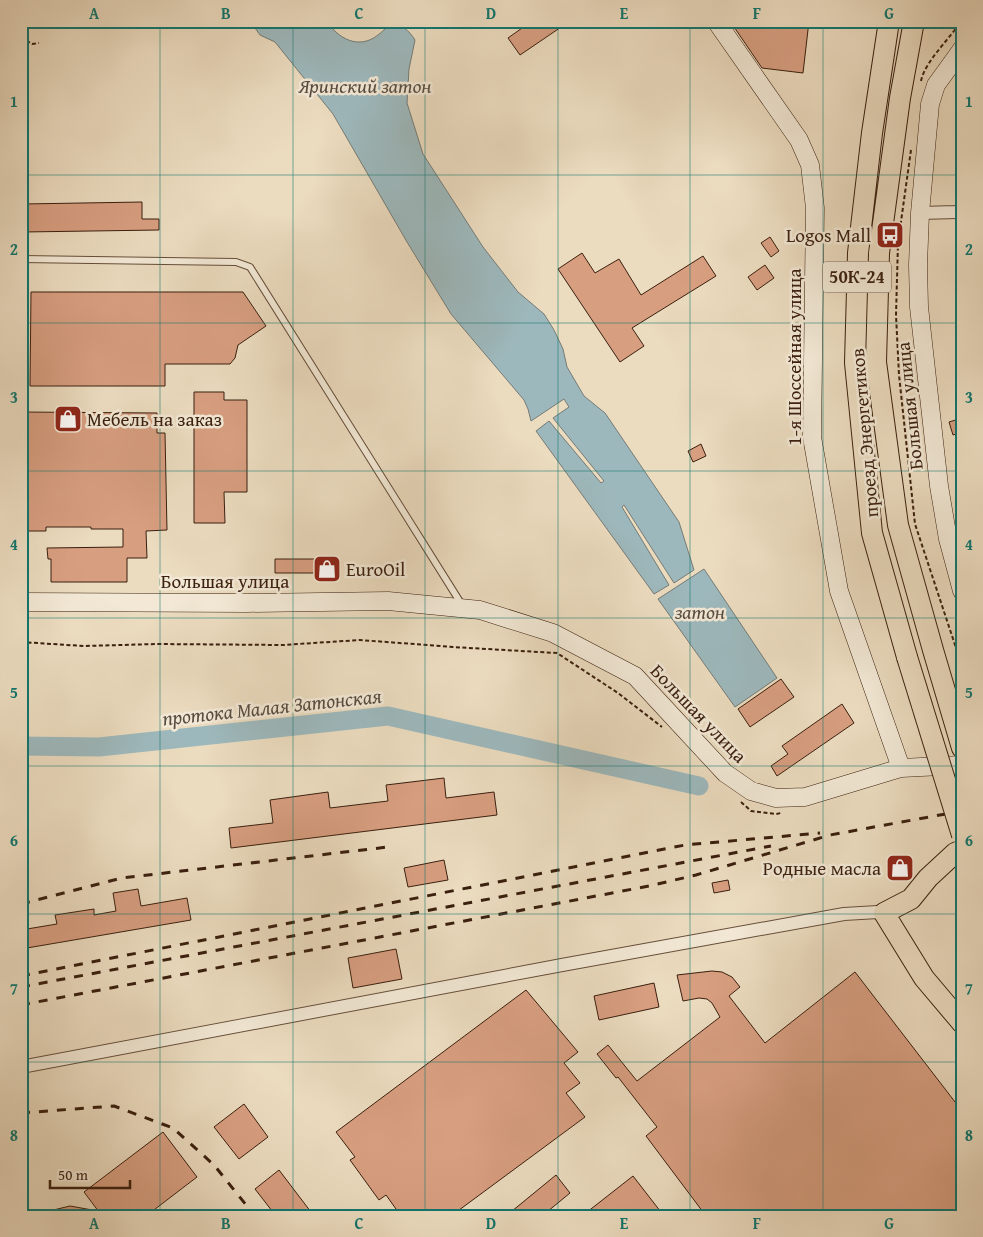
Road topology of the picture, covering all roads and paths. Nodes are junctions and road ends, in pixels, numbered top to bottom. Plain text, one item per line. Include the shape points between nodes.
1 (716, 21) edge
2 (889, 21) edge
3 (914, 21) edge
4 (21, 37) edge
5 (39, 42) dead end
6 (962, 48) edge
7 (962, 210) edge
8 (920, 213) junction
9 (21, 259) edge
10 (962, 591) edge
11 (21, 602) edge
12 (464, 609) junction
13 (21, 642) edge
14 (665, 730) dead end
15 (962, 748) edge
16 (962, 765) edge
17 (901, 768) junction
18 (738, 800) dead end
19 (785, 812) dead end
20 (962, 835) edge
21 (962, 850) edge
22 (884, 913) junction
23 (962, 1023) edge
24 (21, 1066) edge

1 - 17 main road, 1-я Шоссейная улица via 799,140 810,165 815,208 812,437 839,591
2 - 20 main road, проезд Энергетиков / 50К-24, bridge via 858,253 855,364 872,533
3 - 15 main road, проезд Энергетиков / 50К-24 via 878,254 876,362 898,525
4 - 5 path via 32,44
6 - 8 main road, Большая улица via 936,85 930,104
7 - 8 street
8 - 10 main road, Большая улица via 920,307 931,418 948,539
9 - 12 lane via 236,262 250,267
11 - 12 main road, Большая улица via 388,601
12 - 17 main road, Большая улица via 480,610 553,633 635,676 725,774 751,791 776,798 805,797
13 - 14 path via 84,646 283,646 360,640 557,653 618,693
16 - 17 main road, Большая улица
18 - 19 path via 752,810 776,814
21 - 22 main road via 955,852 911,899
22 - 23 main road via 924,978
22 - 24 street via 844,914

